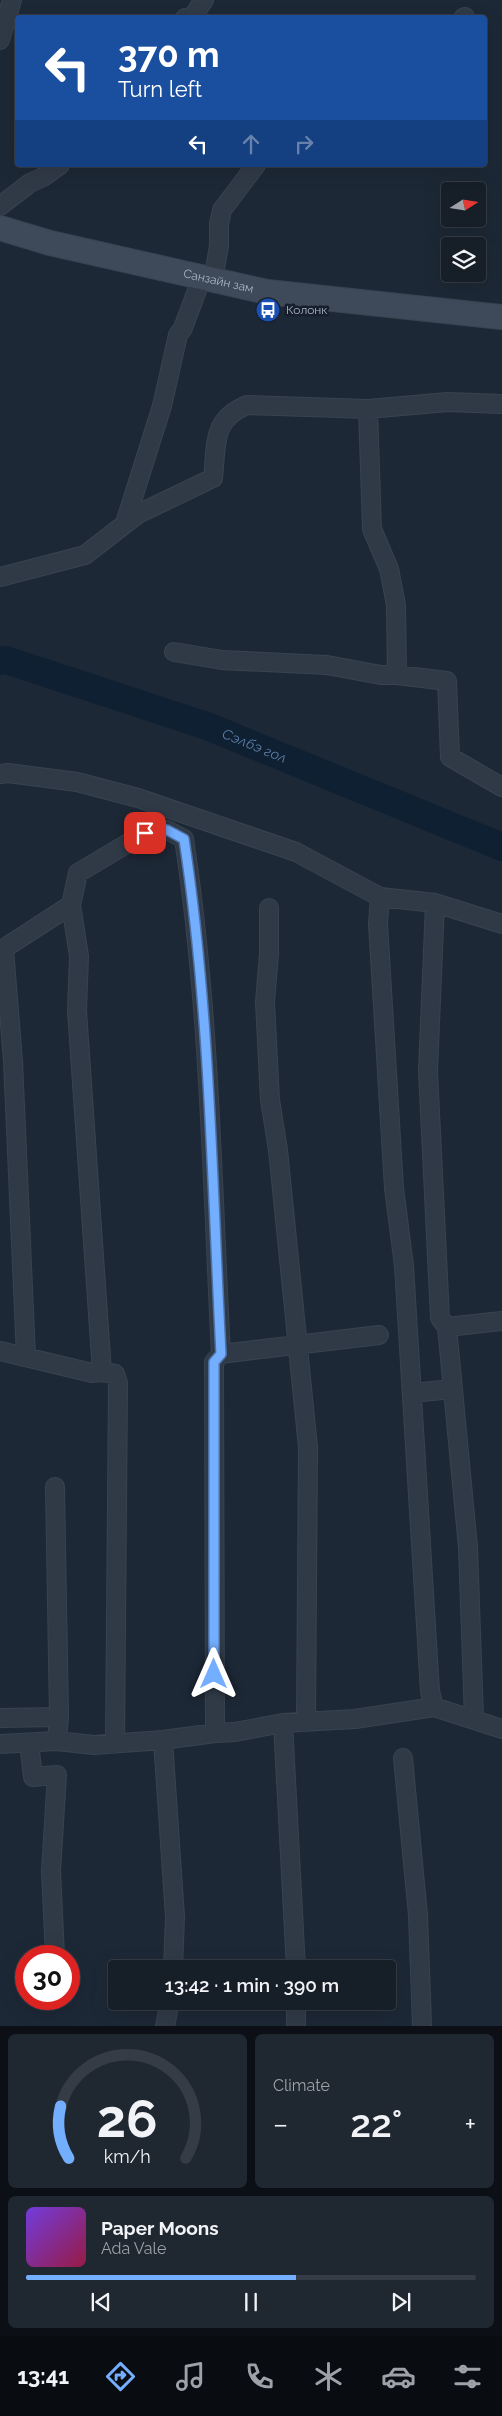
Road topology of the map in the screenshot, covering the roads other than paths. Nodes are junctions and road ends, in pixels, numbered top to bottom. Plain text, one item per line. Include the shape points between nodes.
1 (12, 0) edge
2 (204, 0) edge
3 (194, 15) edge
4 (1, 29) edge
5 (57, 167) edge
6 (254, 167) edge
7 (0, 206) edge
8 (0, 228) edge
9 (207, 278) junction
10 (502, 317) edge
11 (502, 404) edge
12 (368, 409) junction
13 (125, 523) junction
14 (0, 577) edge
15 (174, 652) dead end
16 (396, 675) junction
17 (0, 774) edge
18 (502, 787) edge
19 (380, 897) junction
20 (435, 903) junction
21 (71, 904) junction
22 (269, 908) dead end
23 (502, 924) edge
24 (2, 950) edge
25 (502, 1321) edge
26 (448, 1327) junction
27 (379, 1335) dead end
28 (297, 1344) junction
29 (0, 1351) edge
30 (221, 1354) junction
31 (26, 1356) junction
32 (102, 1372) junction
33 (453, 1389) junction
34 (412, 1393) junction
35 (55, 1487) dead end
36 (434, 1708) junction
37 (59, 1717) junction
38 (0, 1718) edge
39 (474, 1719) junction
40 (306, 1721) junction
41 (283, 1723) junction
42 (502, 1729) edge
43 (215, 1732) junction
44 (163, 1740) junction
45 (57, 1741) junction
46 (29, 1742) junction
47 (0, 1744) edge
48 (115, 1744) junction
49 (403, 1758) dead end
50 (55, 1945) edge
51 (173, 1960) edge
52 (296, 1960) edge
53 (169, 2010) edge
54 (296, 2010) edge
55 (166, 2026) edge
56 (296, 2026) edge
57 (422, 2026) edge

1 - 4 street
2 - 3 street
5 - 7 street
6 - 9 street via 222,210 220,246
8 - 9 main road, Санзайн зам via 50,243
9 - 10 main road, Санзайн зам via 267,292
9 - 13 street via 178,335 162,406
11 - 12 street via 448,402
12 - 13 street via 246,405 230,412 219,428 213,478
12 - 16 street via 372,529 389,569 396,605
13 - 14 street via 85,555
15 - 16 street via 222,660 327,664
16 - 18 street via 447,681 450,757
17 - 19 street via 77,782 138,798 296,852
19 - 20 street
19 - 34 street via 378,924 394,1188 404,1266
20 - 23 street
20 - 26 street via 428,1071 440,1318
21 - 24 street
21 - 30 street via 78,874 145,833 167,830 184,839 204,1032
21 - 32 street via 79,956 78,1021
22 - 28 street via 265,1002 270,1100
24 - 31 street via 13,1061
25 - 26 street
26 - 33 street
27 - 28 street
28 - 30 street
28 - 40 street via 308,1447
29 - 31 street
30 - 43 street via 214,1362
31 - 32 street via 92,1373
32 - 48 street via 115,1374 118,1383
33 - 34 street
33 - 39 street via 468,1547
34 - 36 street via 430,1691
35 - 37 street
36 - 39 street
36 - 40 street via 355,1719
37 - 38 street
37 - 45 street
39 - 42 street
40 - 41 street
41 - 43 street via 235,1732
41 - 52 street
43 - 44 street
44 - 48 street
44 - 51 street via 175,1917
45 - 46 street
45 - 48 street
46 - 47 street
46 - 50 street via 33,1777 57,1775 51,1871
49 - 57 street via 418,1915
53 - 55 street
54 - 56 street

